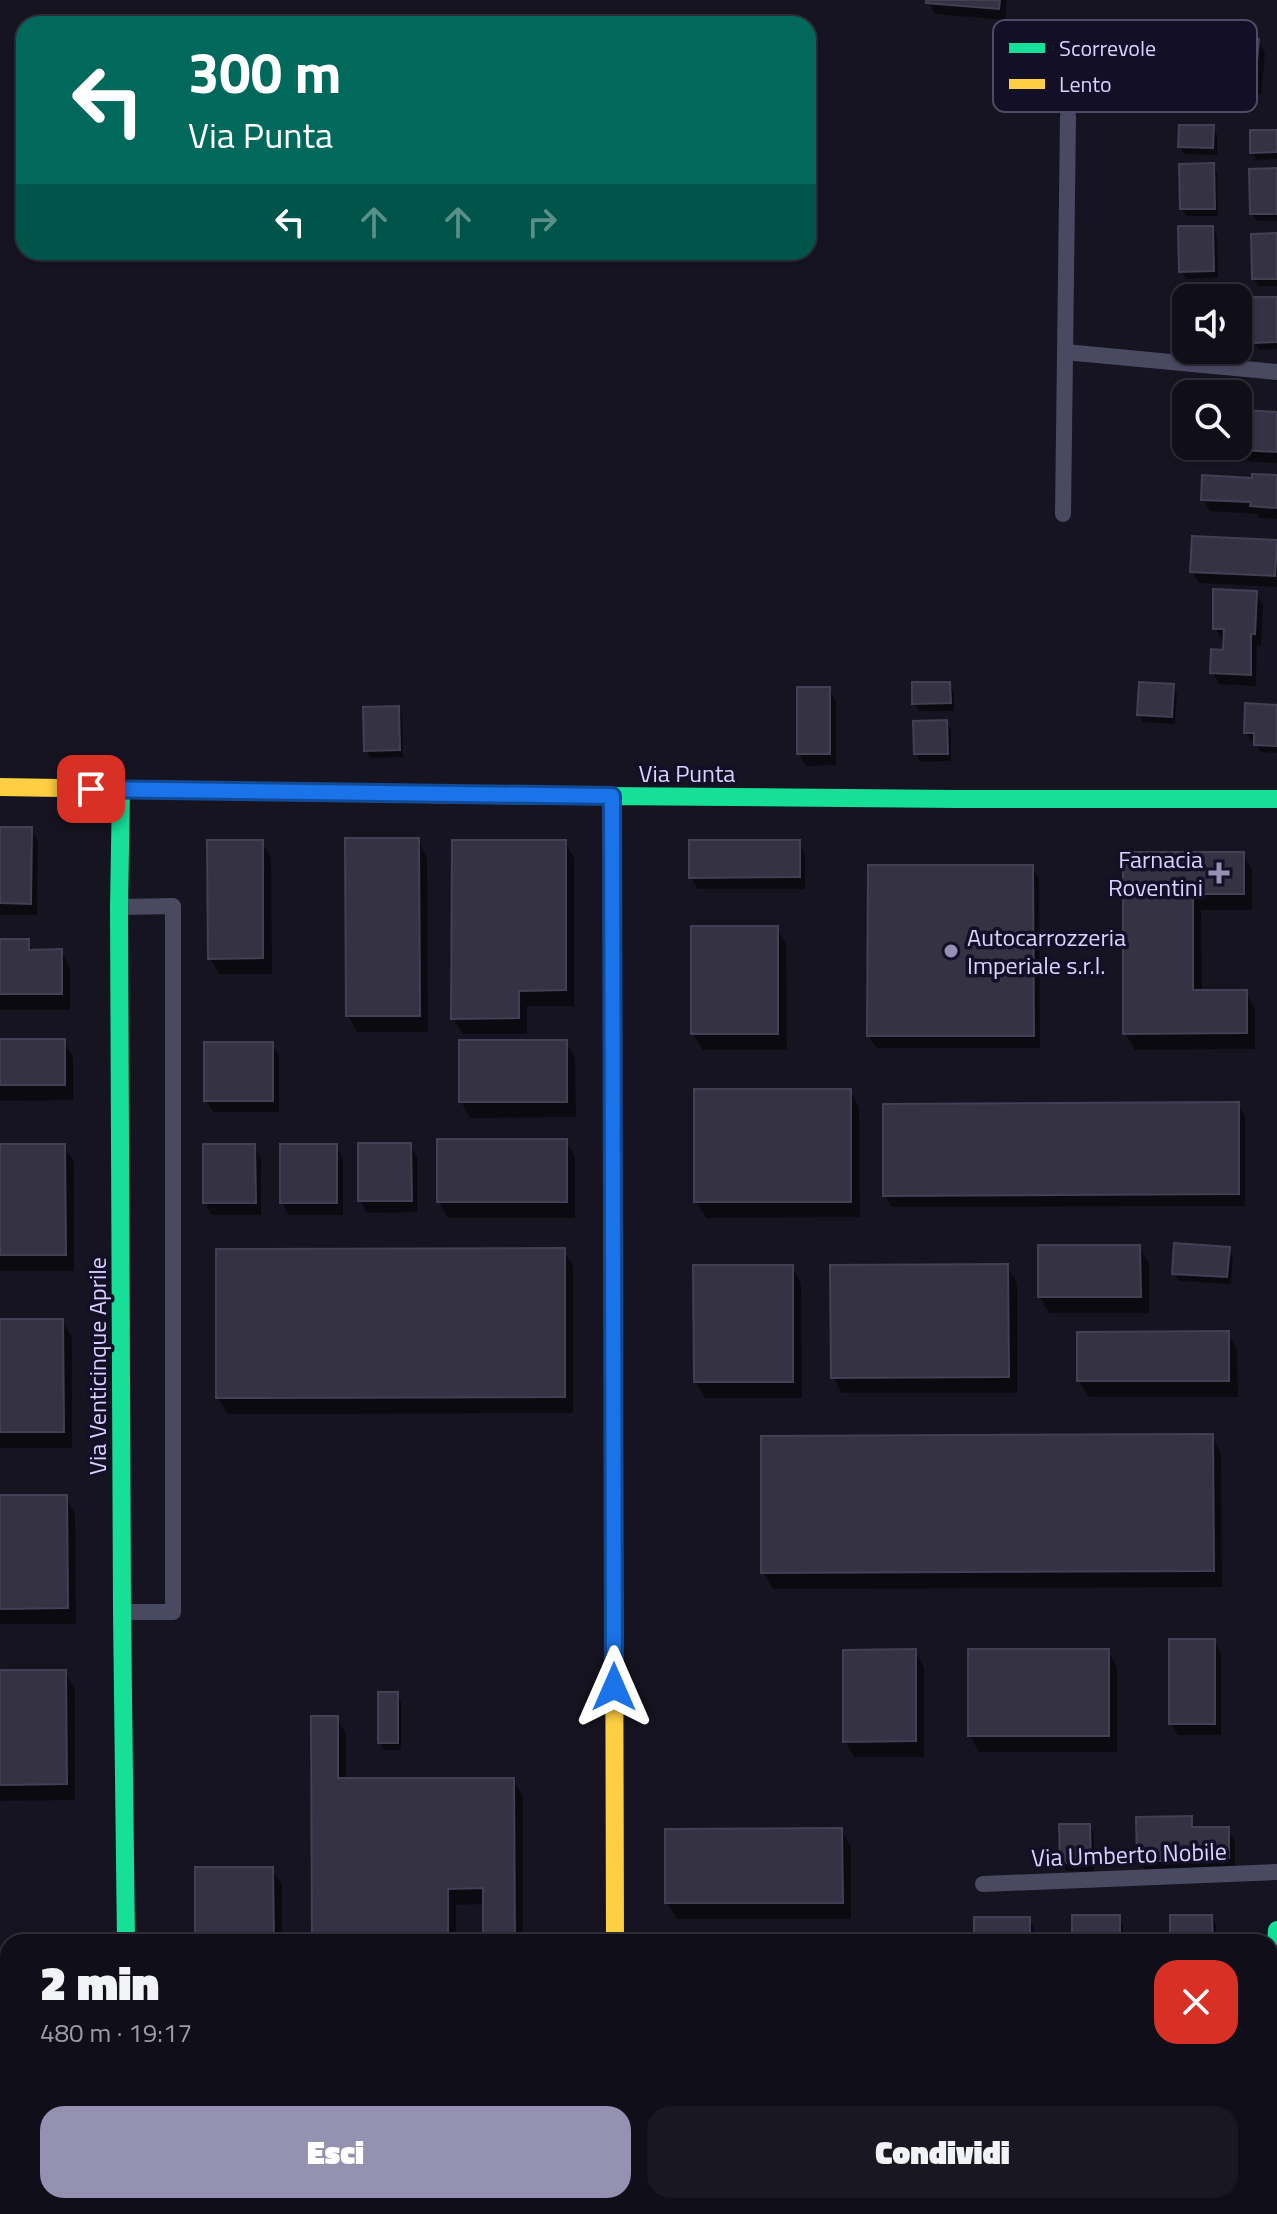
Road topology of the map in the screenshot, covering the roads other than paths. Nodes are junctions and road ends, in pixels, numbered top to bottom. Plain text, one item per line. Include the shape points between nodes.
1 (1068, 116) dead end
2 (1065, 352) junction
3 (1277, 372) edge
4 (1063, 514) dead end
5 (0, 787) edge
6 (121, 789) junction
7 (612, 796) junction
8 (1277, 799) edge
9 (119, 907) junction
10 (122, 1612) junction
11 (1277, 1872) edge
12 (983, 1884) dead end
13 (126, 1934) edge
14 (615, 1934) edge

1 - 2 street
2 - 3 street
2 - 4 street
5 - 6 street, Via Punta
6 - 7 street, Via Punta
6 - 9 street, Via Venticinque Aprile
7 - 8 street, Via Punta
7 - 14 street
9 - 10 street, Via Venticinque Aprile
9 - 10 street via 173,906 173,1612
10 - 13 street, Via Venticinque Aprile
11 - 12 street, Via Umberto Nobile

